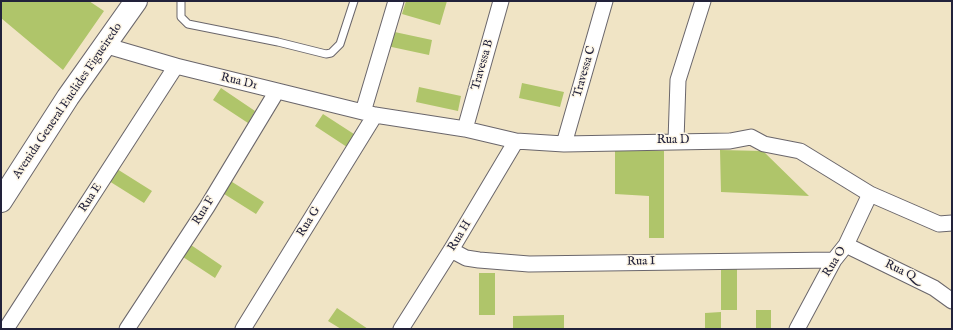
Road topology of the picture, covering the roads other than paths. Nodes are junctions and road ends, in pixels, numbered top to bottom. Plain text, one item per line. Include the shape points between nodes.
1 (136, 1) edge
2 (181, 1) edge
3 (354, 1) edge
4 (396, 1) edge
5 (501, 1) edge
6 (605, 1) edge
7 (703, 1) edge
8 (104, 46) junction
9 (176, 66) junction
10 (277, 91) junction
11 (369, 113) junction
12 (465, 129) junction
13 (516, 141) junction
14 (676, 141) junction
15 (564, 144) junction
16 (870, 194) junction
17 (1, 201) edge
18 (952, 223) edge
19 (846, 245) junction
20 (451, 250) junction
21 (834, 260) junction
22 (952, 301) edge
23 (6, 329) edge
24 (127, 329) edge
25 (243, 329) edge
26 (401, 329) edge
27 (797, 329) edge

1 - 8 main road, Avenida General Euclides Figueiredo
2 - 3 lane via 181,17 188,24 326,54 331,53 340,44
4 - 11 street, Rua G
5 - 12 street, Travessa B
6 - 15 street, Travessa C
7 - 14 street via 678,80
8 - 9 street, Rua D1
8 - 17 main road, Avenida General Euclides Figueiredo
9 - 10 street, Rua D1
9 - 23 street, Rua E
10 - 11 street, Rua D1
10 - 24 street, Rua F via 207,207
11 - 12 street, Rua D
11 - 25 street, Rua G
12 - 13 street, Rua D
13 - 15 street, Rua D
13 - 20 street, Rua H
14 - 15 street, Rua D
14 - 16 street, Rua D via 730,141 751,137 764,144 800,151
16 - 18 street, Rua D via 939,224
16 - 19 street, Rua O
19 - 21 street, Rua O
19 - 22 street, Rua Q via 934,288
20 - 21 street, Rua I via 469,259 521,263
20 - 26 street, Rua H
21 - 27 street, Rua O

